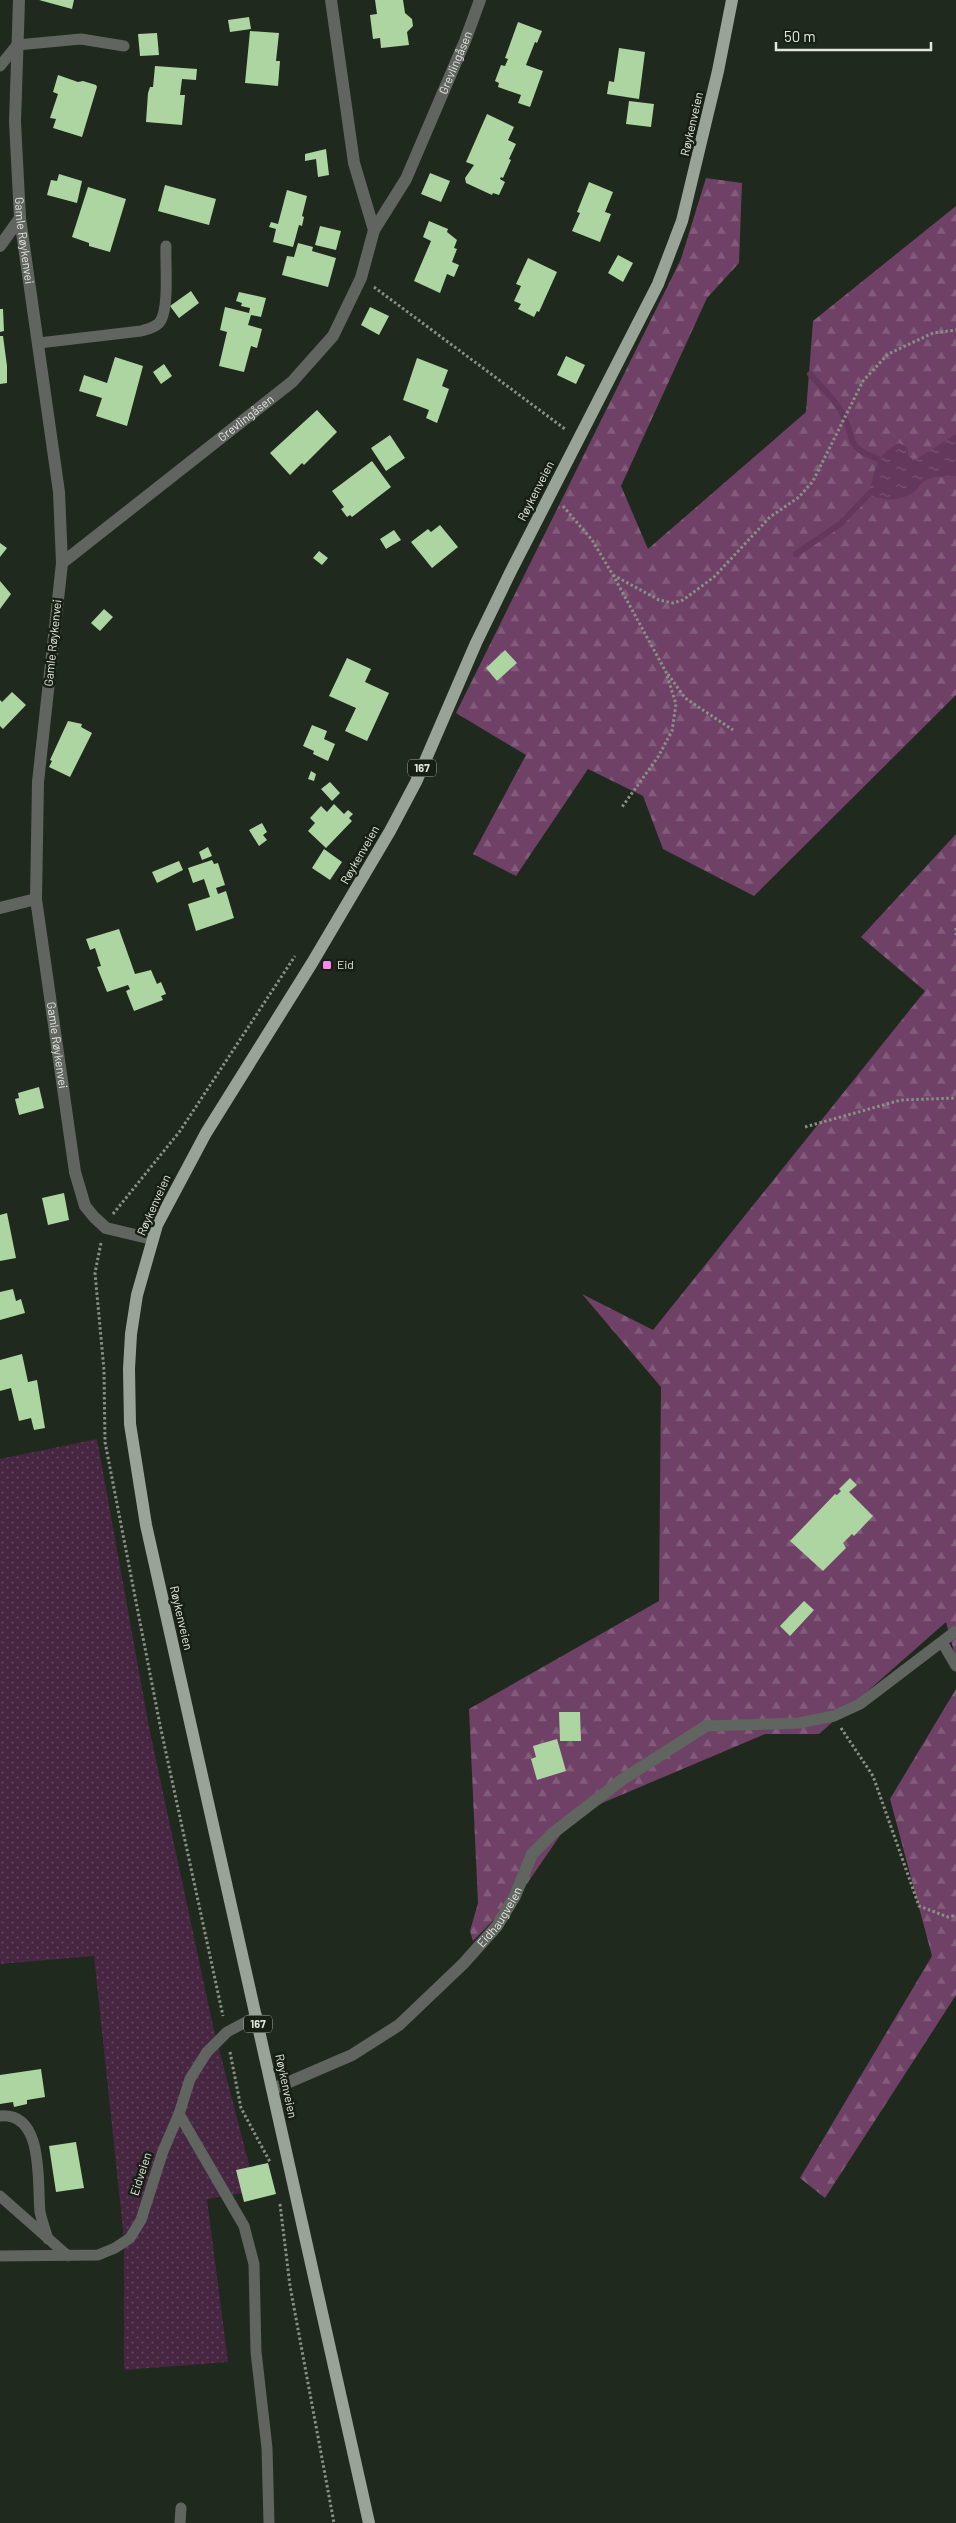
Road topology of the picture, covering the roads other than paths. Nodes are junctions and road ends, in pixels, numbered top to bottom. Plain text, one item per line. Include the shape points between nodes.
1 (19, 0) edge
2 (331, 0) edge
3 (480, 0) edge
4 (732, 0) edge
5 (18, 45) junction
6 (124, 46) dead end
7 (0, 66) edge
8 (20, 218) junction
9 (374, 230) junction
10 (0, 246) edge
11 (166, 246) dead end
12 (39, 343) junction
13 (62, 563) junction
14 (36, 899) junction
15 (0, 908) edge
16 (152, 1240) junction
17 (956, 1631) edge
18 (942, 1642) junction
19 (956, 1666) edge
20 (706, 1726) joint
21 (257, 2016) junction
22 (273, 2089) junction
23 (179, 2114) junction
24 (0, 2116) edge
25 (0, 2196) edge
26 (48, 2239) junction
27 (0, 2256) edge
28 (68, 2256) junction
29 (181, 2508) dead end
30 (180, 2523) edge
31 (269, 2523) edge
32 (369, 2523) edge

1 - 5 street, Gamle Røykenvei
2 - 9 street via 354,163
3 - 9 street, Grevlingåsen via 466,41 406,179
4 - 16 main road, Røykenveien / 167 via 698,159 672,251 646,309 476,643 416,782 317,956 201,1141
5 - 6 lane via 81,39
5 - 7 lane
5 - 8 street, Gamle Røykenvei via 15,122
8 - 10 street
8 - 12 street, Gamle Røykenvei
9 - 13 street, Grevlingåsen via 361,278 333,336 292,382
11 - 12 lane via 165,301 160,322 152,328 135,332
12 - 13 street, Gamle Røykenvei via 59,492
13 - 14 street, Gamle Røykenvei via 38,782
14 - 15 street
14 - 16 street, Gamle Røykenvei via 75,1172 85,1206 106,1228
16 - 21 main road, Røykenveien / 167 via 130,1334 128,1398 133,1449 148,1533
17 - 18 lane
18 - 19 lane
18 - 20 lane via 860,1704 834,1716 799,1723
20 - 22 street, Eidhaugveien via 623,1779 546,1840 532,1854 515,1896 497,1926 463,1964 399,2025 352,2055
21 - 22 main road, Røykenveien / 167
21 - 23 lane, Eidveien via 227,2032 207,2052 190,2079
22 - 32 main road, Røykenveien / 167
23 - 28 lane, Eidveien via 163,2151 141,2220 130,2238 98,2255
23 - 31 lane via 244,2226 254,2264 256,2352 267,2448
24 - 26 lane via 16,2119 26,2126 33,2138 41,2215
25 - 26 lane
26 - 28 lane
27 - 28 lane, Eidveien
29 - 30 lane

